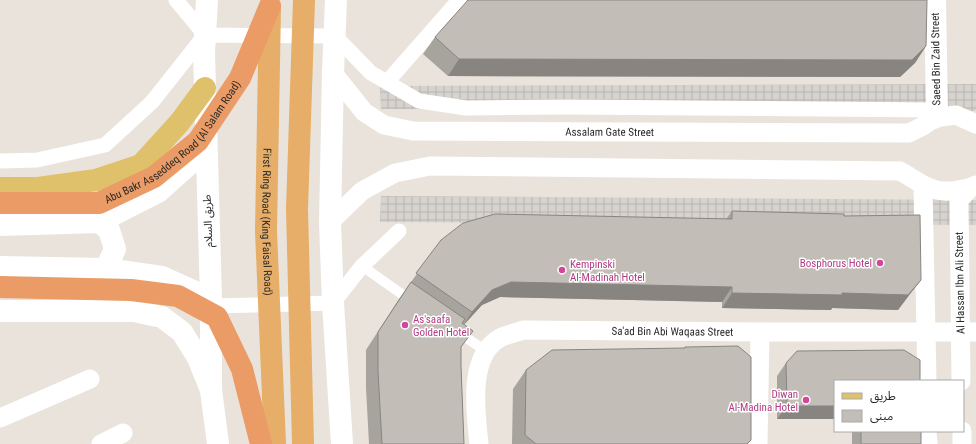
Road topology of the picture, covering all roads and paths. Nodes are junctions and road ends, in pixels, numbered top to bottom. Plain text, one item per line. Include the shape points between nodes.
1 (176, 0) edge
2 (207, 0) edge
3 (304, 0) edge
4 (336, 0) edge
5 (459, 0) edge
6 (934, 0) edge
7 (270, 3) edge
8 (335, 36) junction
9 (205, 44) junction
10 (333, 73) junction
11 (387, 82) junction
12 (205, 88) junction
13 (935, 114) junction
14 (976, 124) edge
15 (206, 149) junction
16 (0, 161) edge
17 (923, 186) junction
18 (973, 187) edge
19 (1, 193) edge
20 (99, 222) junction
21 (330, 222) junction
22 (7, 225) edge
23 (399, 231) dead end
24 (362, 266) junction
25 (0, 267) edge
26 (106, 269) junction
27 (0, 287) edge
28 (211, 303) junction
29 (333, 303) junction
30 (420, 307) edge
31 (0, 311) edge
32 (446, 324) edge
33 (926, 331) junction
34 (760, 332) junction
35 (968, 332) edge
36 (486, 351) junction
37 (90, 379) dead end
38 (927, 380) edge
39 (961, 380) edge
40 (212, 390) junction
41 (0, 418) edge
42 (927, 432) edge
43 (962, 432) edge
44 (123, 433) dead end
45 (101, 444) edge
46 (218, 444) edge
47 (262, 444) edge
48 (274, 444) edge
49 (303, 444) edge
50 (342, 444) edge
51 (479, 444) edge
52 (758, 444) edge
53 (928, 444) edge
54 (962, 444) edge

1 - 9 street
2 - 9 main road, طريق السلام
3 - 49 highway via 297,209
4 - 8 main road
5 - 11 street
6 - 13 main road, Saeed Bin Zaid Street
7 - 19 highway, Abu Bakr Asseddeq Road (Al Salam Road) via 240,78 198,141 154,177 99,203
7 - 48 highway, First Ring Road (King Faisal Road) via 266,231
8 - 9 street
8 - 10 main road
8 - 11 street via 371,73
9 - 12 main road, طريق السلام
9 - 16 street via 152,102 104,145 37,160
10 - 13 street, Assalam Gate Street via 364,112 384,124 413,131 909,133 923,126
10 - 21 main road
11 - 13 street via 419,101 466,108 573,107
12 - 15 main road, طريق السلام
12 - 19 main road via 180,122 141,165 96,180
13 - 14 street via 956,115
15 - 20 main road via 158,192
15 - 28 main road, طريق السلام
17 - 18 street via 947,192
17 - 21 street via 900,171 430,166 395,173 362,191
17 - 33 street
18 - 35 street, Al Hassan Ibn Ali Street via 959,200
19 - 22 main road
20 - 22 main road
20 - 26 main road via 108,230 115,249
21 - 29 main road
23 - 24 street
24 - 29 street
24 - 30 lane
25 - 26 main road
26 - 28 main road via 162,277
27 - 47 highway via 131,290 178,296 217,317 242,369
28 - 29 street
28 - 40 main road, طريق السلام
29 - 50 main road
31 - 40 main road via 134,311 162,317 182,332 198,358
32 - 36 lane
33 - 34 street, Sa'ad Bin Abi Waqaas Street
33 - 35 street, Sa'ad Bin Abi Waqaas Street
33 - 38 street
34 - 36 street, Sa'ad Bin Abi Waqaas Street via 523,330 499,338
34 - 52 street
35 - 39 street, Al Hassan Ibn Ali Street
36 - 51 street, Sa'ad Bin Abi Waqaas Street via 478,369 475,399
37 - 41 street
40 - 46 main road
42 - 53 street
43 - 54 street
44 - 45 street

